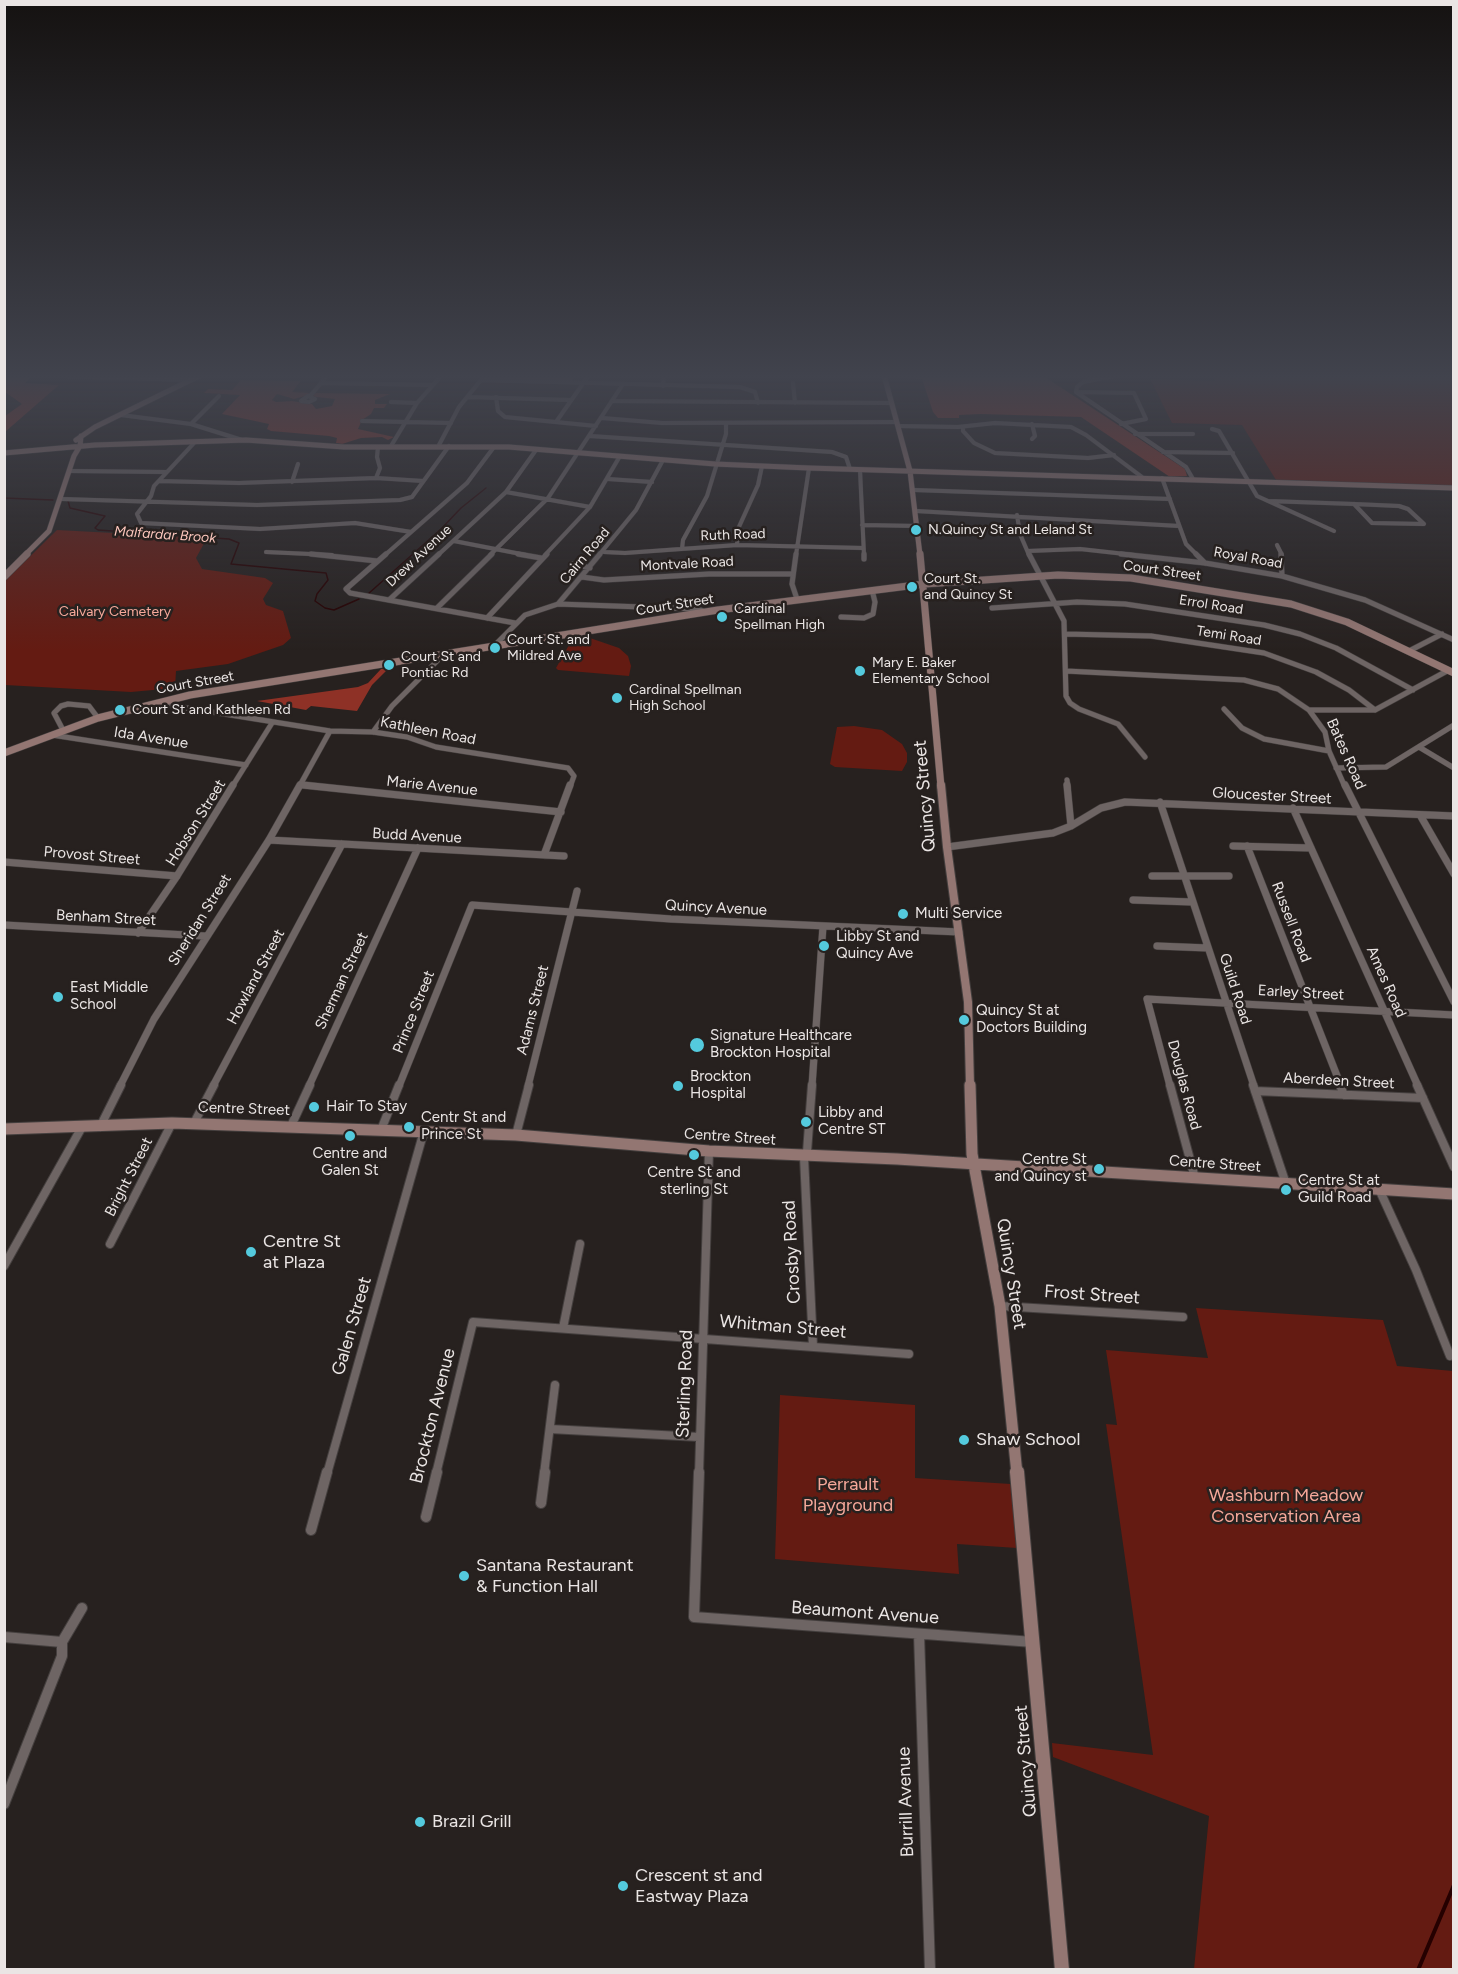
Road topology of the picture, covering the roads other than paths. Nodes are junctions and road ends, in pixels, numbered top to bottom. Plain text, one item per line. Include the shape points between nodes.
1 (71, 467) edge
2 (171, 467) edge
3 (297, 467) edge
4 (380, 467) edge
5 (433, 467) edge
6 (479, 467) edge
7 (524, 467) edge
8 (569, 467) edge
9 (614, 467) edge
10 (659, 467) edge
11 (714, 467) edge
12 (762, 467) edge
13 (788, 467) edge
14 (909, 467) edge
15 (1129, 467) edge
16 (1186, 467) edge
17 (1240, 467) edge
18 (809, 468) junction
19 (850, 469) joint
20 (860, 470) junction
21 (70, 471) junction
22 (910, 471) junction
23 (166, 472) junction
24 (1142, 477) junction
25 (376, 478) junction
26 (1162, 478) junction
27 (608, 479) junction
28 (1193, 479) junction
29 (159, 481) junction
30 (423, 481) junction
31 (1246, 481) junction
32 (292, 482) junction
33 (652, 482) junction
34 (1454, 488) edge
35 (914, 490) junction
36 (506, 492) junction
37 (548, 498) junction
38 (62, 499) junction
39 (1170, 500) junction
40 (146, 501) junction
41 (1268, 501) junction
42 (1354, 504) junction
43 (590, 507) junction
44 (916, 511) junction
45 (1017, 515) junction
46 (862, 525) junction
47 (918, 526) junction
48 (1179, 526) junction
49 (1334, 531) dead end
50 (411, 532) junction
51 (454, 540) junction
52 (737, 545) junction
53 (798, 546) junction
54 (1277, 546) dead end
55 (863, 548) junction
56 (496, 549) junction
57 (682, 549) junction
58 (1028, 551) junction
59 (266, 552) dead end
60 (604, 552) junction
61 (541, 558) junction
62 (864, 559) dead end
63 (377, 561) junction
64 (1205, 563) junction
65 (572, 564) dead end
66 (590, 568) junction
67 (794, 574) junction
68 (1282, 576) junction
69 (4, 577) edge
70 (582, 577) junction
71 (1039, 577) junction
72 (924, 584) junction
73 (872, 590) junction
74 (797, 599) junction
75 (389, 600) junction
76 (1054, 603) junction
77 (558, 604) junction
78 (437, 608) junction
79 (992, 608) dead end
80 (705, 612) junction
81 (841, 617) dead end
82 (488, 618) junction
83 (515, 624) junction
84 (1065, 634) junction
85 (1442, 634) junction
86 (1454, 640) edge
87 (494, 646) junction
88 (1409, 651) junction
89 (443, 655) junction
90 (1066, 671) junction
91 (1450, 672) edge
92 (1413, 690) junction
93 (153, 703) junction
94 (1224, 709) dead end
95 (1310, 710) junction
96 (1375, 710) junction
97 (98, 718) junction
98 (273, 723) junction
99 (1454, 725) edge
100 (63, 730) junction
101 (330, 731) junction
102 (373, 732) junction
103 (52, 735) junction
104 (1419, 747) junction
105 (1329, 751) junction
106 (4, 753) edge
107 (1145, 757) dead end
108 (246, 765) junction
109 (1336, 768) junction
110 (1454, 768) edge
111 (1067, 780) dead end
112 (300, 785) junction
113 (1160, 802) junction
114 (1293, 808) junction
115 (561, 812) junction
116 (1357, 812) junction
117 (1420, 815) junction
118 (1454, 816) edge
119 (1071, 826) junction
120 (269, 840) junction
121 (342, 844) junction
122 (1233, 846) dead end
123 (1247, 846) junction
124 (947, 847) junction
125 (418, 848) junction
126 (1311, 848) junction
127 (544, 855) junction
128 (564, 856) dead end
129 (4, 862) edge
130 (1454, 874) edge
131 (177, 876) junction
132 (1152, 876) dead end
133 (1229, 876) dead end
134 (1184, 878) junction
135 (577, 891) dead end
136 (1133, 900) dead end
137 (1192, 902) junction
138 (472, 905) joint
139 (571, 913) junction
140 (4, 926) edge
141 (823, 927) junction
142 (959, 932) junction
143 (138, 933) junction
144 (205, 936) junction
145 (1157, 946) dead end
146 (1208, 948) junction
147 (1148, 999) joint
148 (1225, 1002) junction
149 (1454, 1002) edge
150 (1309, 1007) junction
151 (1385, 1012) junction
152 (1454, 1015) edge
153 (1255, 1091) junction
154 (1344, 1095) junction
155 (1423, 1098) junction
156 (172, 1123) junction
157 (195, 1123) junction
158 (291, 1126) junction
159 (82, 1127) junction
160 (100, 1127) junction
161 (4, 1129) edge
162 (381, 1130) junction
163 (424, 1131) junction
164 (516, 1135) junction
165 (709, 1151) junction
166 (804, 1157) junction
167 (973, 1164) junction
168 (1454, 1167) edge
169 (1195, 1178) junction
170 (1286, 1184) junction
171 (1379, 1189) junction
172 (1454, 1194) edge
173 (110, 1244) dead end
174 (580, 1244) dead end
175 (4, 1266) edge
176 (1000, 1306) junction
177 (1183, 1317) dead end
178 (473, 1322) joint
179 (563, 1328) junction
180 (703, 1337) junction
181 (813, 1346) junction
182 (909, 1354) dead end
183 (1450, 1356) dead end
184 (555, 1385) dead end
185 (550, 1429) junction
186 (699, 1437) junction
187 (541, 1503) dead end
188 (426, 1517) dead end
189 (311, 1530) dead end
190 (82, 1608) dead end
191 (694, 1617) joint
192 (919, 1634) junction
193 (4, 1637) edge
194 (62, 1642) junction
195 (1034, 1642) junction
196 (4, 1803) edge
197 (930, 1970) edge
198 (1062, 1970) edge

1 - 21 main road
2 - 23 street
3 - 32 street
4 - 25 street
5 - 30 street
6 - 50 street via 467,483
7 - 36 street, Drew Avenue
8 - 37 street
9 - 27 street
10 - 33 street, Cairn Road
11 - 57 street via 707,496
12 - 52 street via 738,529
13 - 18 main road
14 - 22 main road, Quincy Street
15 - 24 street
16 - 28 street
17 - 31 street
18 - 19 main road
18 - 53 street
19 - 20 main road
20 - 22 main road
20 - 46 street
21 - 23 street
21 - 38 main road
22 - 24 main road
22 - 35 main road, Quincy Street
23 - 29 street
24 - 26 main road
25 - 30 street
25 - 32 street
26 - 28 main road
26 - 39 street
27 - 33 street
27 - 43 street
28 - 31 main road
29 - 32 street
29 - 40 street
30 - 40 street via 408,499 257,505
31 - 34 main road
31 - 41 street via 1255,494
33 - 60 street, Cairn Road
35 - 39 street
35 - 44 main road, Quincy Street
36 - 37 street
36 - 51 street, Drew Avenue
37 - 43 street
37 - 56 street
38 - 40 street
38 - 69 main road via 46,537
39 - 48 street
40 - 50 street via 137,514 141,523 148,525 260,529 355,523
41 - 42 street
41 - 49 street
42 - 42 street via 1402,506 1424,524 1372,523
43 - 61 street
44 - 45 street
44 - 47 main road, Quincy Street
45 - 48 street
45 - 58 street
46 - 47 street
46 - 55 street
47 - 72 main road, Quincy Street
48 - 64 street via 1186,544
50 - 63 street
51 - 56 street
51 - 75 street, Drew Avenue
52 - 53 street, Ruth Road
52 - 57 street, Ruth Road
53 - 55 street, Ruth Road
53 - 67 street
54 - 68 street via 1283,557
55 - 62 street
56 - 61 street
56 - 78 street
57 - 60 street, Ruth Road
58 - 64 street, Royal Road via 1080,549
58 - 71 street
59 - 63 street
60 - 66 street, Cairn Road
61 - 82 street
63 - 75 street via 346,589
64 - 68 street, Royal Road
65 - 66 street
66 - 70 street, Cairn Road
67 - 70 street, Montvale Road via 604,580
67 - 74 street via 792,584
68 - 85 street, Royal Road via 1365,600
70 - 77 street, Cairn Road
71 - 72 main road, Court Street
71 - 76 street
71 - 88 main road, Court Street via 1131,578 1272,599 1347,621
72 - 73 main road, Court Street
72 - 124 main road, Quincy Street
73 - 74 main road, Court Street
73 - 81 street via 873,615
74 - 80 main road, Court Street
75 - 78 street
76 - 79 street, Errol Road
76 - 84 street via 1064,621
76 - 92 street, Errol Road via 1125,604 1264,625 1336,648
77 - 80 street
77 - 83 street via 533,611
78 - 82 street
80 - 87 main road, Court Street
82 - 83 street
83 - 87 street
84 - 90 street
84 - 96 street, Temi Road via 1151,636 1264,654 1316,672
85 - 86 street, Royal Road
85 - 88 street
87 - 89 main road, Court Street
88 - 91 main road, Court Street
89 - 93 main road, Court Street
89 - 102 street via 392,706
90 - 95 street, Bates Road via 1245,680 1278,690
90 - 107 street via 1066,696 1070,703 1118,724
91 - 92 street
92 - 96 street
93 - 97 main road, Court Street
93 - 98 street, Kathleen Road
94 - 105 street via 1242,728 1264,739
95 - 96 street
95 - 105 street, Bates Road via 1325,732
97 - 100 main road, Court Street
97 - 100 street via 89,706 61,706 54,713
98 - 101 street, Kathleen Road
98 - 108 street, Hobson Street
99 - 104 street
100 - 103 main road, Court Street
101 - 102 street, Kathleen Road
101 - 112 street, Sheridan Street
102 - 115 street, Kathleen Road via 407,737 436,747 568,768 574,776
103 - 106 main road, Court Street
103 - 108 street, Ida Avenue
104 - 109 street via 1386,767
104 - 110 street
105 - 109 street, Bates Road
108 - 131 street, Hobson Street
109 - 116 street, Bates Road
111 - 119 street
112 - 115 street, Marie Avenue
112 - 120 street, Sheridan Street
113 - 114 street, Gloucester Street
113 - 119 street, Gloucester Street via 1108,806
113 - 134 street, Guild Road
114 - 116 street, Gloucester Street
114 - 126 street, Ames Road
115 - 127 street, Kathleen Road
116 - 117 street, Gloucester Street
116 - 149 street, Bates Road
117 - 118 street, Gloucester Street
117 - 130 street
119 - 124 street, Gloucester Street via 1042,836
120 - 121 street, Budd Avenue
120 - 144 street, Sheridan Street
121 - 125 street, Budd Avenue
121 - 157 street, Howland Street
122 - 123 street
123 - 126 street
123 - 150 street, Russell Road
124 - 142 main road, Quincy Street
125 - 127 street, Budd Avenue
125 - 158 street, Sherman Street
126 - 151 street, Ames Road
127 - 128 street, Budd Avenue
129 - 131 street, Provost Street
131 - 143 street, Hobson Street
132 - 134 street
133 - 134 street
134 - 137 street, Guild Road
135 - 139 street, Adams Street
136 - 137 street
137 - 146 street, Guild Road
138 - 139 street, Quincy Avenue
138 - 162 street, Prince Street
139 - 141 street, Quincy Avenue
139 - 164 street, Adams Street
140 - 143 street, Benham Street
141 - 142 street, Quincy Avenue
141 - 166 street, Crosby Road
142 - 167 main road, Quincy Street via 968,1002
143 - 144 street, Benham Street
144 - 160 street, Sheridan Street via 154,1019
145 - 146 street
146 - 148 street, Guild Road
147 - 148 street, Earley Street
147 - 169 street, Douglas Road
148 - 150 street, Earley Street
148 - 153 street, Guild Road
150 - 151 street, Earley Street
150 - 154 street, Russell Road
151 - 152 street, Earley Street
151 - 155 street, Ames Road
153 - 154 street, Aberdeen Street
153 - 170 street, Guild Road
154 - 155 street, Aberdeen Street
155 - 168 street, Ames Road
156 - 157 main road, Centre Street
156 - 160 main road, Centre Street
156 - 173 street, Bright Street
157 - 158 main road, Centre Street via 255,1128
158 - 162 main road, Centre Street
159 - 160 main road, Centre Street
159 - 161 main road, Centre Street
159 - 175 street
162 - 163 main road, Centre Street
163 - 164 main road, Centre Street
163 - 189 street, Galen Street
164 - 165 main road, Centre Street
165 - 166 main road, Centre Street
165 - 180 street, Sterling Road
166 - 167 main road, Centre Street
166 - 181 street, Crosby Road
167 - 169 main road, Centre Street
167 - 176 main road, Quincy Street
169 - 170 main road, Centre Street
170 - 171 main road, Centre Street
171 - 172 main road, Centre Street
171 - 183 street
174 - 179 street
176 - 177 street, Frost Street
176 - 195 main road, Quincy Street
178 - 179 street, Whitman Street
178 - 188 street, Brockton Avenue
179 - 180 street, Whitman Street
180 - 181 street, Whitman Street
180 - 186 street, Sterling Road
181 - 182 street, Whitman Street
184 - 185 street
185 - 186 street
185 - 187 street
186 - 191 street, Sterling Road
190 - 194 street
191 - 192 street, Beaumont Avenue
192 - 195 street, Beaumont Avenue
192 - 197 street, Burrill Avenue
193 - 194 street
194 - 196 street via 62,1656
195 - 198 main road, Quincy Street

